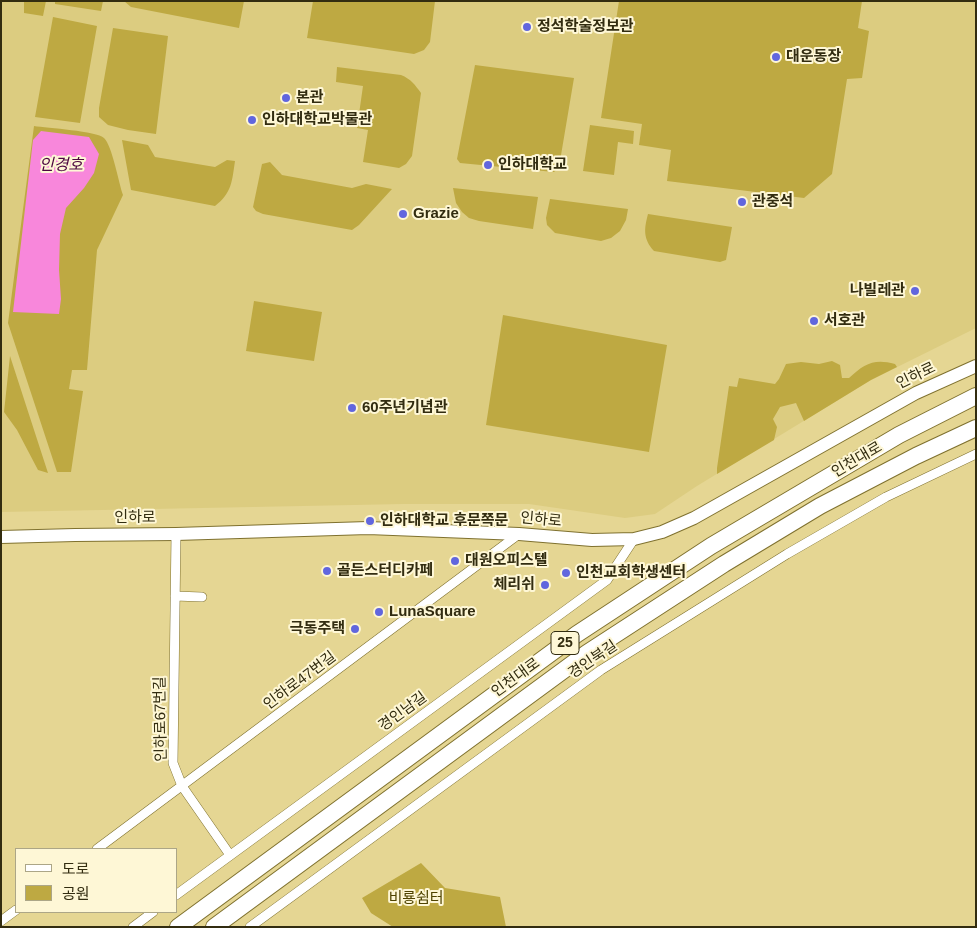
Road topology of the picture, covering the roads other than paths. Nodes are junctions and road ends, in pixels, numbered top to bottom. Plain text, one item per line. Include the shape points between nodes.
1 (976, 366) edge
2 (976, 396) edge
3 (976, 428) edge
4 (976, 454) edge
5 (176, 534) junction
6 (518, 534) junction
7 (1, 537) edge
8 (634, 538) junction
9 (175, 596) junction
10 (202, 597) dead end
11 (182, 786) junction
12 (98, 848) edge
13 (230, 856) junction
14 (178, 894) edge
15 (15, 911) edge
16 (153, 913) edge
17 (1, 921) edge
18 (133, 927) edge
19 (178, 927) edge
20 (214, 927) edge
21 (250, 927) edge

1 - 8 main road, 인하로 via 916,393 694,518 662,532
2 - 19 highway, 인천대로 / 25 via 899,435 711,546 577,634
3 - 20 highway, 인천대로 / 25 via 820,506 587,653
4 - 21 street, 경인북길 via 886,497 786,554 601,670
5 - 6 main road, 인하로 via 368,528
5 - 7 main road, 인하로
5 - 9 street, 인하로67번길
6 - 8 main road, 인하로 via 592,540
6 - 11 street, 인하로47번길
8 - 13 street, 경인남길 via 607,580
9 - 10 street
9 - 11 street, 인하로67번길 via 173,763
11 - 12 street, 인하로47번길
11 - 13 street, 인하로67번길
13 - 14 street, 경인남길
15 - 17 street
16 - 18 street

